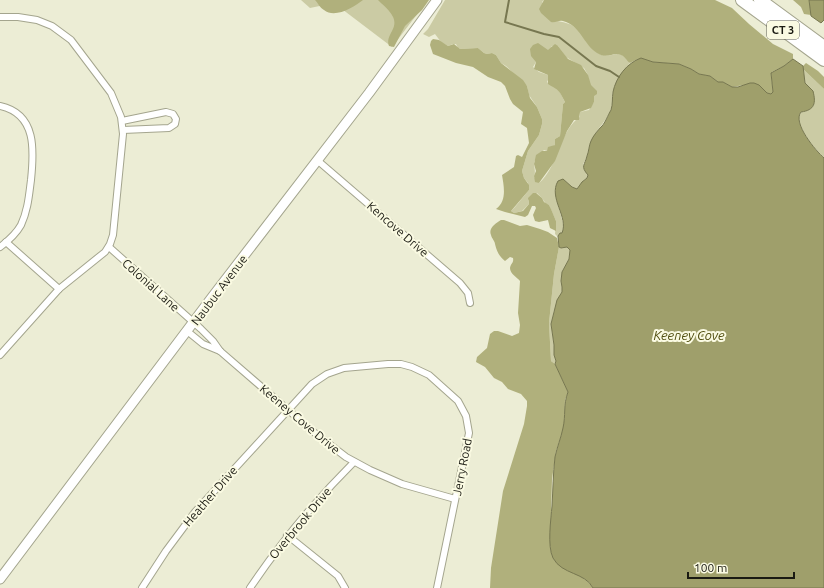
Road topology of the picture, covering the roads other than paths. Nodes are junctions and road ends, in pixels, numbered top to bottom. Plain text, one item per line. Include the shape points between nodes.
1 (437, 0) edge
2 (742, 0) edge
3 (760, 0) edge
4 (0, 17) edge
5 (824, 47) edge
6 (824, 60) edge
7 (0, 106) edge
8 (122, 121) junction
9 (123, 130) junction
10 (317, 160) junction
11 (6, 242) junction
12 (0, 247) edge
13 (109, 247) junction
14 (59, 288) junction
15 (470, 304) dead end
16 (194, 323) junction
17 (187, 331) junction
18 (220, 351) junction
19 (0, 355) edge
20 (288, 410) junction
21 (354, 462) junction
22 (455, 499) junction
23 (287, 535) junction
24 (0, 579) edge
25 (142, 588) edge
26 (250, 588) edge
27 (345, 588) edge
28 (437, 588) edge

1 - 10 main road, Naubuc Avenue
2 - 6 highway, CT 3
3 - 5 highway, CT 3
4 - 8 street via 36,20 52,26 68,37 111,93
7 - 11 street via 13,111 23,121 30,132 33,148 26,213 18,230
8 - 9 street
8 - 9 street via 166,112 173,114 176,119 175,124 169,128
9 - 13 street via 113,235
10 - 15 street, Kencove Drive via 460,283 468,293
10 - 16 main road, Naubuc Avenue
11 - 12 street
11 - 14 street
13 - 14 street
13 - 16 street, Colonial Lane
14 - 19 street
16 - 17 main road, Naubuc Avenue
16 - 18 street, Keeney Cove Drive
17 - 18 street, Keeney Cove Drive via 208,347
17 - 24 main road, Naubuc Avenue
18 - 20 street, Keeney Cove Drive
20 - 21 street, Keeney Cove Drive via 327,444
20 - 22 street, Jerry Road via 314,382 337,370 391,364 408,366 424,372 457,400 467,418 468,433
20 - 25 street, Heather Drive via 191,517
21 - 22 street, Keeney Cove Drive via 402,484
21 - 23 street, Overbrook Drive
22 - 28 street, Jerry Road
23 - 26 street, Overbrook Drive
23 - 27 street via 335,573

